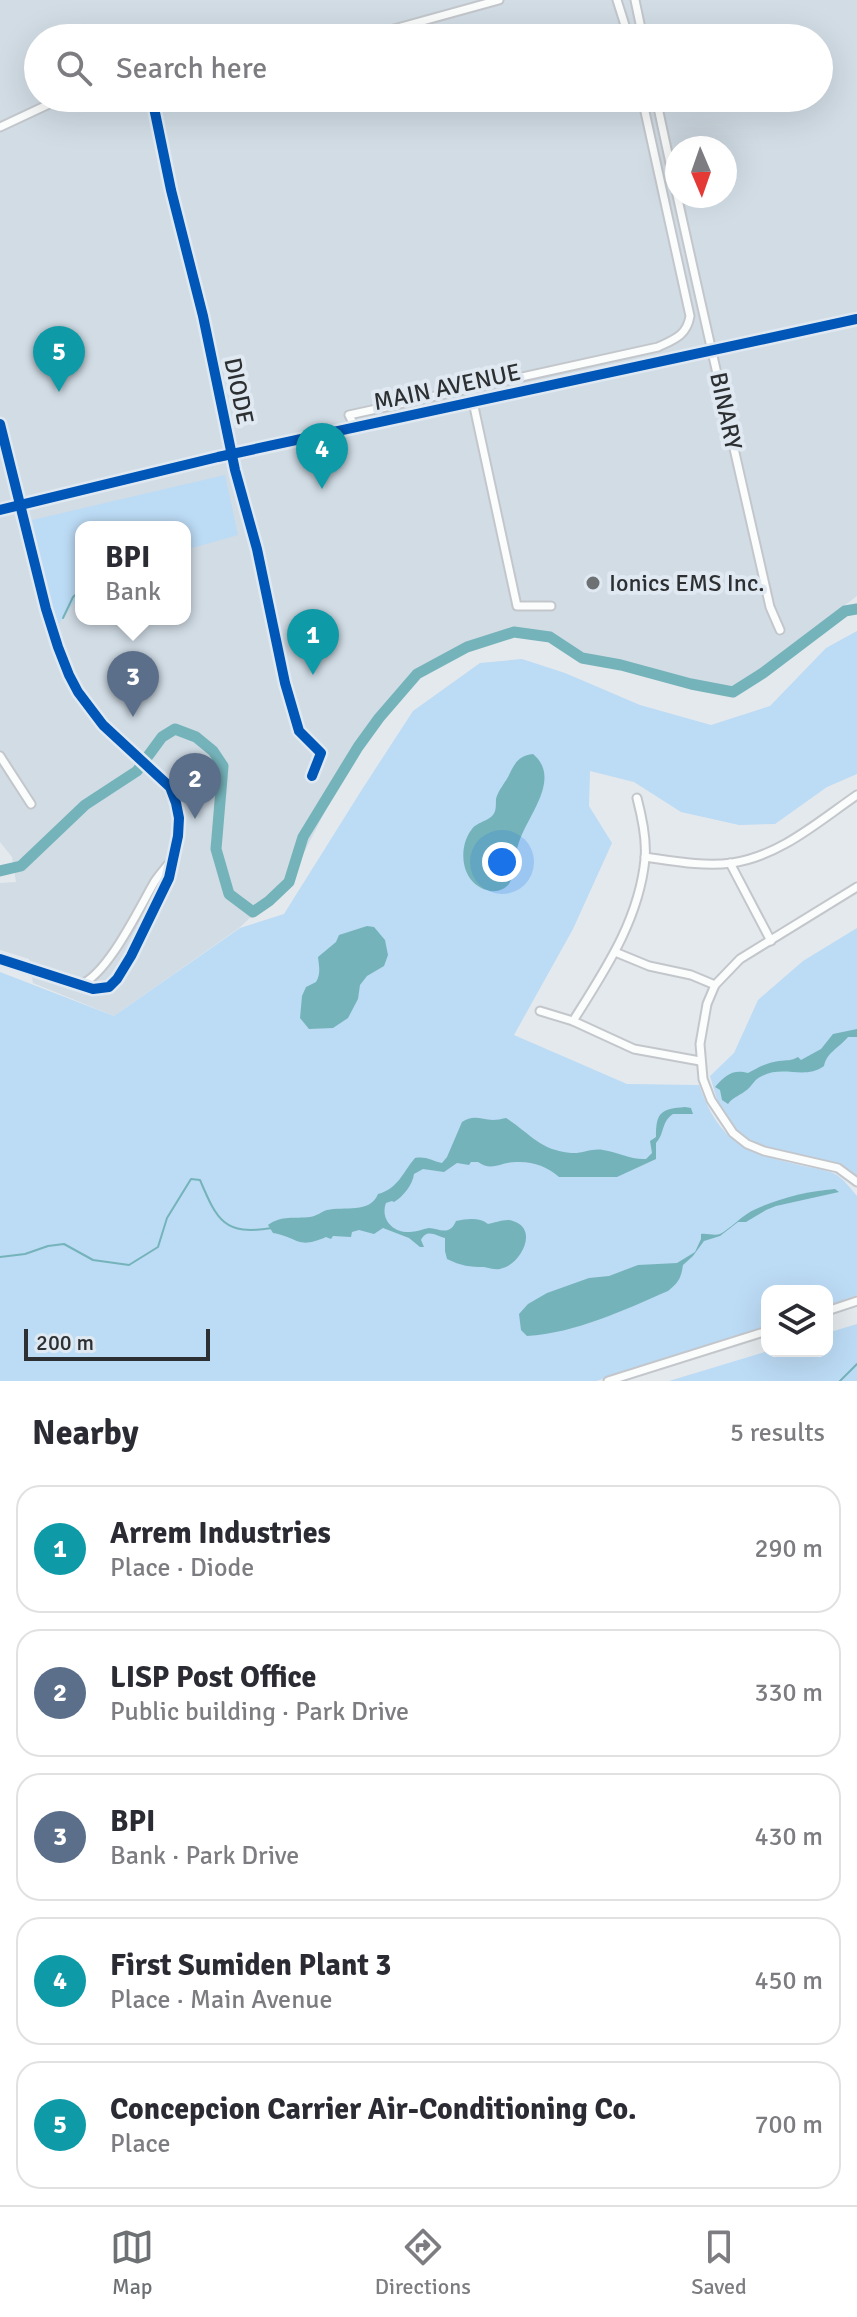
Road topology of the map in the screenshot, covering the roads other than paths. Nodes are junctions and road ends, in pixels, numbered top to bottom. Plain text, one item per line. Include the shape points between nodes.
1 (499, 0) edge
2 (617, 0) edge
3 (635, 0) edge
4 (412, 24) edge
5 (625, 24) edge
6 (640, 24) edge
7 (32, 112) edge
8 (155, 112) edge
9 (645, 112) edge
10 (659, 112) edge
11 (0, 127) edge
12 (857, 319) edge
13 (713, 350) junction
14 (473, 402) junction
15 (0, 424) edge
16 (355, 427) junction
17 (232, 454) junction
18 (21, 506) junction
19 (0, 510) edge
20 (551, 606) dead end
21 (780, 630) dead end
22 (0, 756) edge
23 (312, 776) dead end
24 (857, 795) edge
25 (637, 798) dead end
26 (31, 804) dead end
27 (645, 857) junction
28 (173, 859) junction
29 (730, 863) junction
30 (857, 887) edge
31 (771, 941) junction
32 (116, 947) junction
33 (615, 952) junction
34 (0, 959) edge
35 (127, 961) junction
36 (95, 975) junction
37 (715, 985) junction
38 (78, 986) junction
39 (109, 987) junction
40 (540, 1011) dead end
41 (573, 1021) junction
42 (700, 1061) junction
43 (857, 1182) edge
44 (857, 1301) edge
45 (833, 1309) edge
46 (761, 1333) edge
47 (608, 1381) edge

1 - 4 street
2 - 5 street
3 - 6 street
7 - 11 street
8 - 17 street, DIODE
9 - 16 street via 690,316 681,337 658,347 349,415
10 - 13 street, BINARY
12 - 13 street, MAIN AVENUE
13 - 14 street, MAIN AVENUE
13 - 21 street, BINARY via 770,607
14 - 16 street, MAIN AVENUE
14 - 20 street via 517,606
15 - 18 street
16 - 17 street, MAIN AVENUE
17 - 18 street, MAIN AVENUE
17 - 23 street, DIODE via 299,731 321,753
18 - 19 street, MAIN AVENUE
18 - 28 street via 46,609 69,675 103,725 173,794 179,818
22 - 26 street
24 - 29 street via 781,847
25 - 27 street
27 - 29 street
27 - 33 street via 636,906
28 - 32 street
28 - 35 street via 162,896
29 - 31 street
30 - 31 street
31 - 37 street via 740,959
32 - 35 street
32 - 36 street
33 - 37 street
33 - 41 street
34 - 38 street
35 - 39 street
36 - 38 street
36 - 39 street
37 - 42 street via 707,1004
38 - 39 street
40 - 41 street
41 - 42 street via 634,1049
42 - 43 street via 711,1100 740,1138 764,1151 838,1168
44 - 45 street
46 - 47 street

